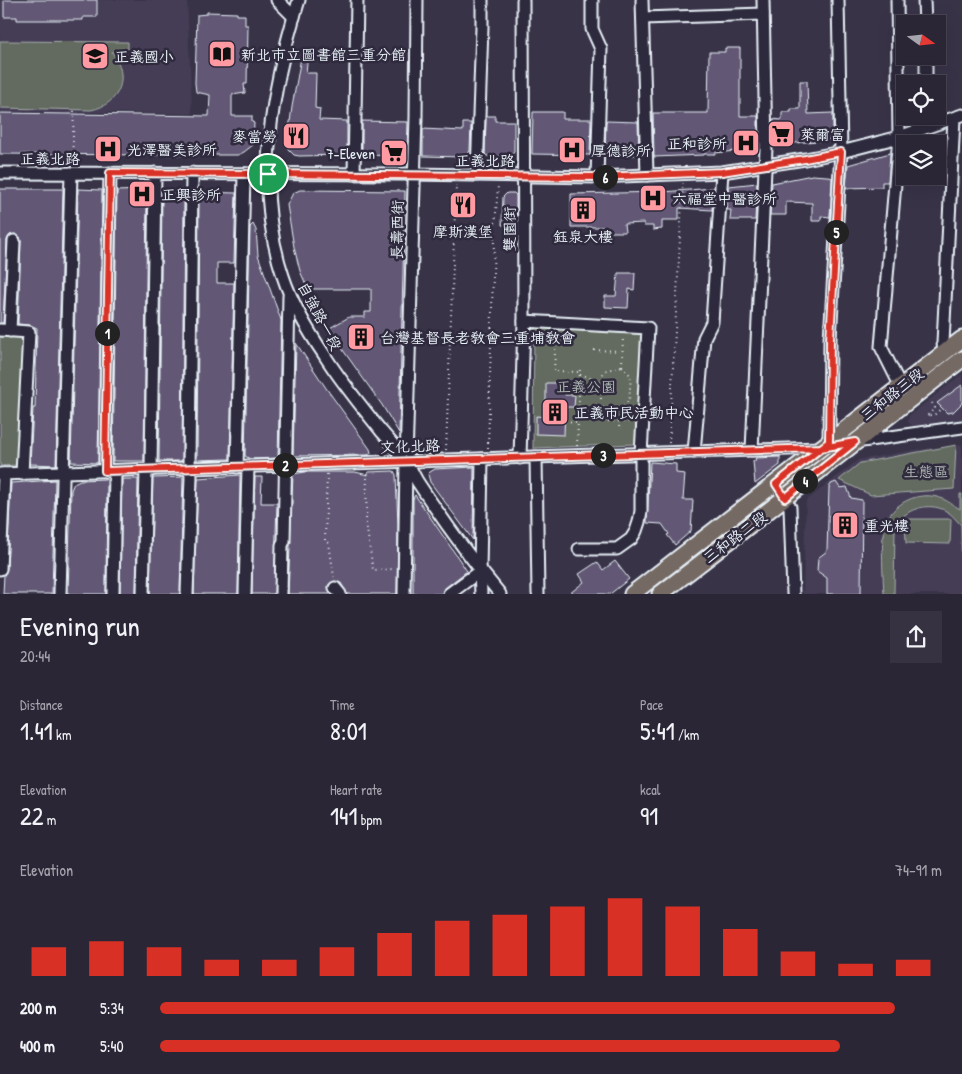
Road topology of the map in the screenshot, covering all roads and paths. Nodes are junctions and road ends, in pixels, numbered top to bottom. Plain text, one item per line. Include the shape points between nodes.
1 (277, 0) edge
2 (300, 0) edge
3 (357, 0) edge
4 (417, 0) edge
5 (482, 0) edge
6 (523, 0) edge
7 (592, 0) edge
8 (642, 0) edge
9 (763, 0) edge
10 (838, 0) edge
11 (897, 0) edge
12 (924, 0) edge
13 (763, 14) junction
14 (925, 15) edge
15 (294, 17) junction
16 (643, 18) junction
17 (74, 110) dead end
18 (958, 117) edge
19 (921, 125) edge
20 (899, 135) edge
21 (903, 135) edge
22 (896, 138) edge
23 (841, 152) junction
24 (764, 165) junction
25 (722, 172) junction
26 (896, 172) edge
27 (0, 173) edge
28 (71, 173) junction
29 (110, 173) junction
30 (154, 173) junction
31 (192, 173) junction
32 (683, 173) junction
33 (244, 174) junction
34 (268, 174) junction
35 (354, 174) junction
36 (414, 174) junction
37 (456, 175) junction
38 (477, 175) junction
39 (499, 175) junction
40 (647, 175) junction
41 (524, 176) junction
42 (597, 177) junction
43 (14, 241) dead end
44 (290, 294) junction
45 (524, 322) junction
46 (556, 323) junction
47 (623, 327) junction
48 (5, 331) edge
49 (962, 339) edge
50 (551, 343) dead end
51 (555, 343) junction
52 (594, 350) dead end
53 (622, 351) junction
54 (944, 353) junction
55 (962, 359) edge
56 (622, 366) junction
57 (580, 367) dead end
58 (580, 374) junction
59 (601, 381) junction
60 (901, 387) junction
61 (575, 398) dead end
62 (579, 398) junction
63 (932, 403) dead end
64 (942, 408) dead end
65 (620, 411) junction
66 (578, 421) junction
67 (620, 421) junction
68 (565, 422) dead end
69 (642, 422) junction
70 (962, 427) edge
71 (622, 428) dead end
72 (855, 442) junction
73 (825, 445) junction
74 (752, 450) junction
75 (694, 452) junction
76 (668, 453) junction
77 (641, 454) junction
78 (576, 456) junction
79 (536, 457) junction
80 (520, 458) junction
81 (485, 459) junction
82 (446, 460) junction
83 (406, 462) junction
84 (366, 463) junction
85 (327, 464) junction
86 (285, 465) junction
87 (243, 467) junction
88 (189, 468) junction
89 (149, 470) junction
90 (110, 471) junction
91 (63, 472) junction
92 (2, 474) edge
93 (22, 474) junction
94 (776, 484) junction
95 (785, 498) junction
96 (579, 549) dead end
97 (0, 569) edge
98 (405, 569) junction
99 (480, 571) junction
100 (337, 591) edge
101 (60, 594) edge
102 (113, 594) edge
103 (143, 594) edge
104 (187, 594) edge
105 (245, 594) edge
106 (281, 594) edge
107 (404, 594) edge
108 (439, 594) edge
109 (448, 594) edge
110 (481, 594) edge
111 (500, 594) edge
112 (538, 594) edge
113 (632, 594) edge
114 (660, 594) edge
115 (793, 594) edge

1 - 15 street
2 - 15 street, 自強路一段
3 - 35 street
4 - 36 street, 長壽西街
5 - 38 street
6 - 41 street, 雙園街
7 - 42 street via 592,29 601,49
8 - 16 street
9 - 13 street
10 - 23 street
11 - 20 street
12 - 14 street
13 - 16 street
13 - 24 street
15 - 34 street, 自強路一段 via 273,117
16 - 40 street
17 - 28 path
18 - 54 street
19 - 21 street, 正義北路
22 - 23 street, 正義北路
23 - 24 street, 正義北路
23 - 73 street
24 - 25 street, 正義北路
24 - 74 street
25 - 32 street, 正義北路
25 - 75 street via 712,322 704,338
26 - 60 street via 881,347
27 - 28 street, 正義北路
28 - 29 street, 正義北路
28 - 91 street
29 - 30 street, 正義北路
29 - 90 street
30 - 31 street, 正義北路
30 - 89 street
31 - 33 street, 正義北路
31 - 88 street
32 - 40 street, 正義北路
32 - 76 path
33 - 34 street, 正義北路
33 - 87 street
34 - 35 street, 正義北路
34 - 44 street, 自強路一段 via 273,240
35 - 36 street, 正義北路
36 - 37 street, 正義北路
36 - 83 street, 長壽西街
37 - 38 street, 正義北路
37 - 82 path
38 - 39 street, 正義北路
39 - 41 street, 正義北路
39 - 81 path
40 - 42 street, 正義北路
41 - 42 street, 正義北路
41 - 45 street, 雙園街
43 - 48 street
44 - 83 street, 自強路一段 via 310,333 343,383
44 - 86 street
45 - 46 street
45 - 80 street, 雙園街
46 - 47 street
46 - 51 path
47 - 53 path
47 - 69 street via 648,328
48 - 93 street via 29,332
49 - 54 main road, 三和路三段
50 - 51 path
51 - 58 path via 554,371
52 - 53 path
53 - 56 path
54 - 60 main road, 三和路三段
55 - 72 main road, 三和路三段
56 - 59 path via 604,371
56 - 65 path via 631,376 629,400
57 - 58 path
58 - 59 path
58 - 62 path
59 - 65 path via 601,406 608,412
60 - 73 main road, 三和路三段
61 - 62 path
62 - 66 path
63 - 64 path via 935,408 927,416
65 - 67 path
66 - 67 path
66 - 68 path
66 - 78 path
67 - 69 path
67 - 71 path via 619,428
69 - 77 street
70 - 72 street, 文化北路
72 - 73 street, 文化北路
72 - 95 main road, 三和路二段
73 - 74 street, 文化北路
73 - 94 main road, 三和路二段
74 - 75 street, 文化北路
75 - 76 street, 文化北路
76 - 77 street, 文化北路
77 - 78 street, 文化北路
77 - 96 street via 641,511 631,539 617,549
78 - 79 street, 文化北路
79 - 80 street, 文化北路
79 - 112 street
80 - 81 street, 文化北路
81 - 82 street, 文化北路
81 - 99 street
82 - 83 street, 文化北路
83 - 84 street, 文化北路
83 - 98 street, 長壽西街
83 - 99 street, 自強路一段
84 - 85 street, 文化北路
84 - 98 path via 366,523 373,570
85 - 86 street, 文化北路
85 - 100 path via 325,540 329,543
86 - 87 street, 文化北路
86 - 106 street
87 - 88 street, 文化北路
87 - 105 street
88 - 89 street, 文化北路
88 - 104 street
89 - 90 street, 文化北路
89 - 103 street
90 - 91 street, 文化北路
90 - 102 street
91 - 93 street, 文化北路
91 - 101 street
92 - 93 street, 文化北路
92 - 97 street
94 - 95 street
94 - 113 main road, 三和路二段
95 - 114 main road, 三和路二段
95 - 115 street via 790,507
98 - 107 street, 長壽西街
99 - 109 street
99 - 110 street
99 - 111 street, 自強路一段
108 - 109 street

